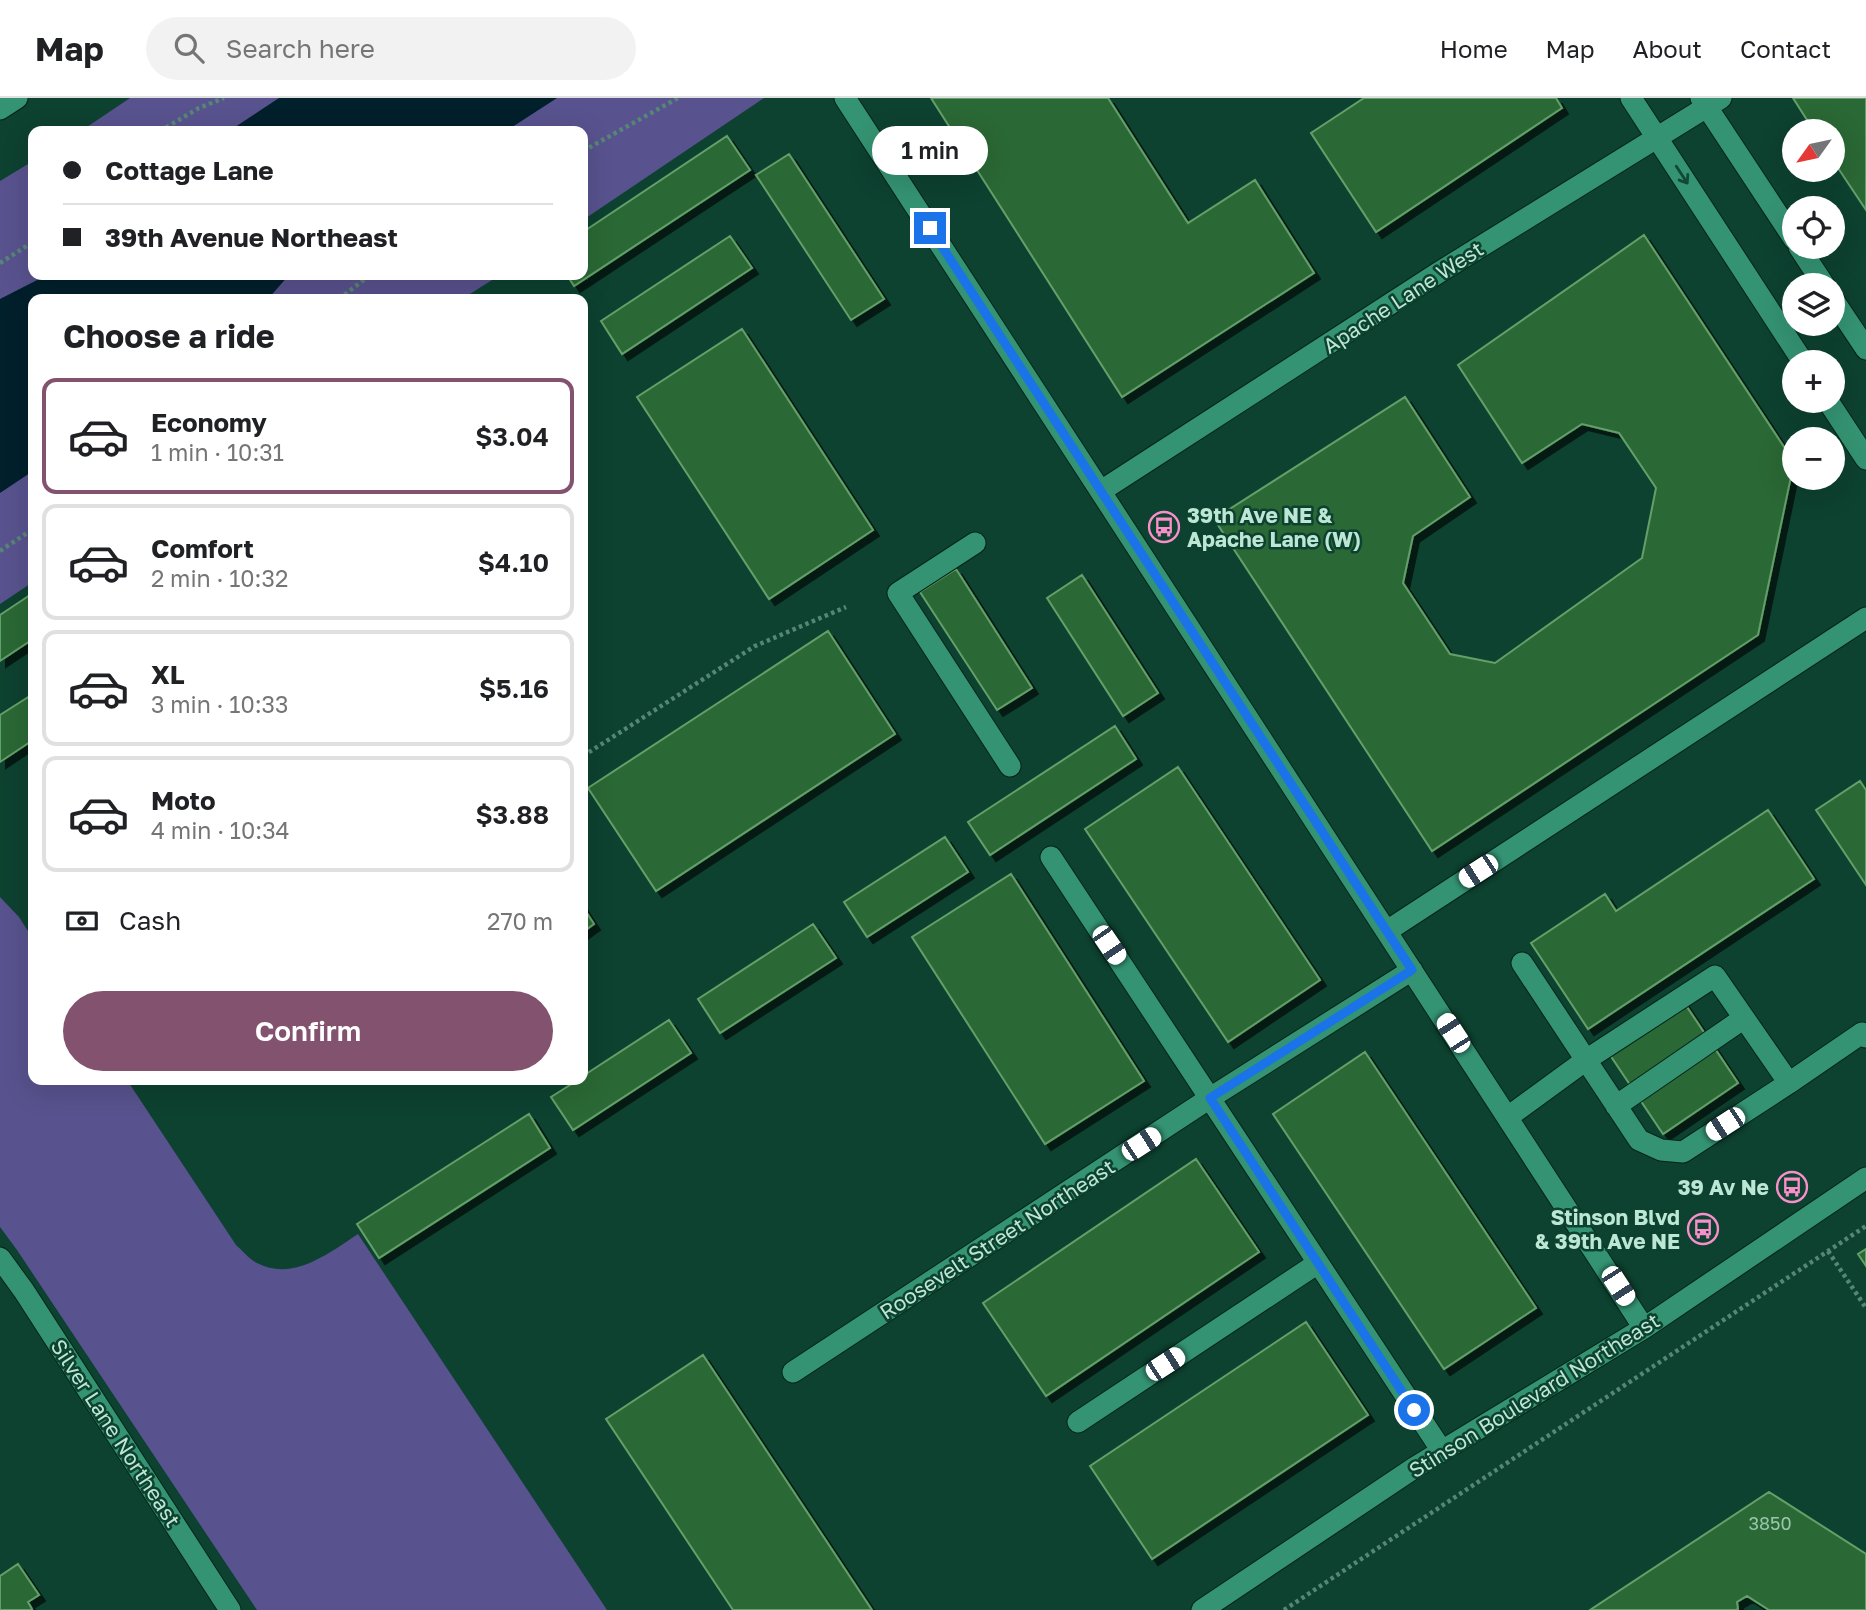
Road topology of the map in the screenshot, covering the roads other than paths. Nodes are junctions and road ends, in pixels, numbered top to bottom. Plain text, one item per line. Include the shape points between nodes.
1 (17, 98) edge
2 (845, 98) edge
3 (1632, 98) edge
4 (1710, 101) edge
5 (0, 109) edge
6 (1658, 138) junction
7 (1782, 219) edge
8 (1845, 318) edge
9 (1866, 349) edge
10 (1795, 350) edge
11 (1836, 413) edge
12 (1866, 459) edge
13 (1101, 491) junction
14 (975, 543) dead end
15 (1866, 618) edge
16 (1010, 766) dead end
17 (1051, 857) dead end
18 (1387, 931) junction
19 (1522, 963) dead end
20 (1412, 970) junction
21 (1744, 1018) junction
22 (1866, 1037) edge
23 (1586, 1060) junction
24 (1789, 1083) junction
25 (1210, 1098) junction
26 (1616, 1105) junction
27 (1508, 1117) junction
28 (1866, 1178) edge
29 (0, 1258) edge
30 (1318, 1263) junction
31 (1644, 1328) junction
32 (793, 1372) dead end
33 (1078, 1422) dead end
34 (1441, 1451) junction
35 (230, 1610) edge
36 (1202, 1610) edge

1 - 5 street
2 - 13 street
3 - 6 street
4 - 6 street, Apache Lane West
4 - 7 street
6 -> 10 street
6 - 13 street, Apache Lane West via 1438,273
8 - 9 street
11 - 12 street
13 - 18 street
14 - 16 street via 898,593
15 - 18 street
17 - 25 street
18 - 20 street
19 - 23 street
20 - 25 street, Roosevelt Street Northeast
20 - 27 street
21 - 23 street via 1715,976
21 - 24 street
21 - 26 street
22 - 24 street via 1862,1033
23 - 26 street
23 - 27 street
24 - 26 street via 1683,1152 1661,1150 1639,1140
25 - 30 street
25 - 32 street, Roosevelt Street Northeast
27 - 31 street
28 - 31 street, Stinson Boulevard Northeast
29 - 35 street, Silver Lane Northeast
30 - 33 street
30 - 34 street
31 - 34 street, Stinson Boulevard Northeast
34 - 36 street, Stinson Boulevard Northeast

